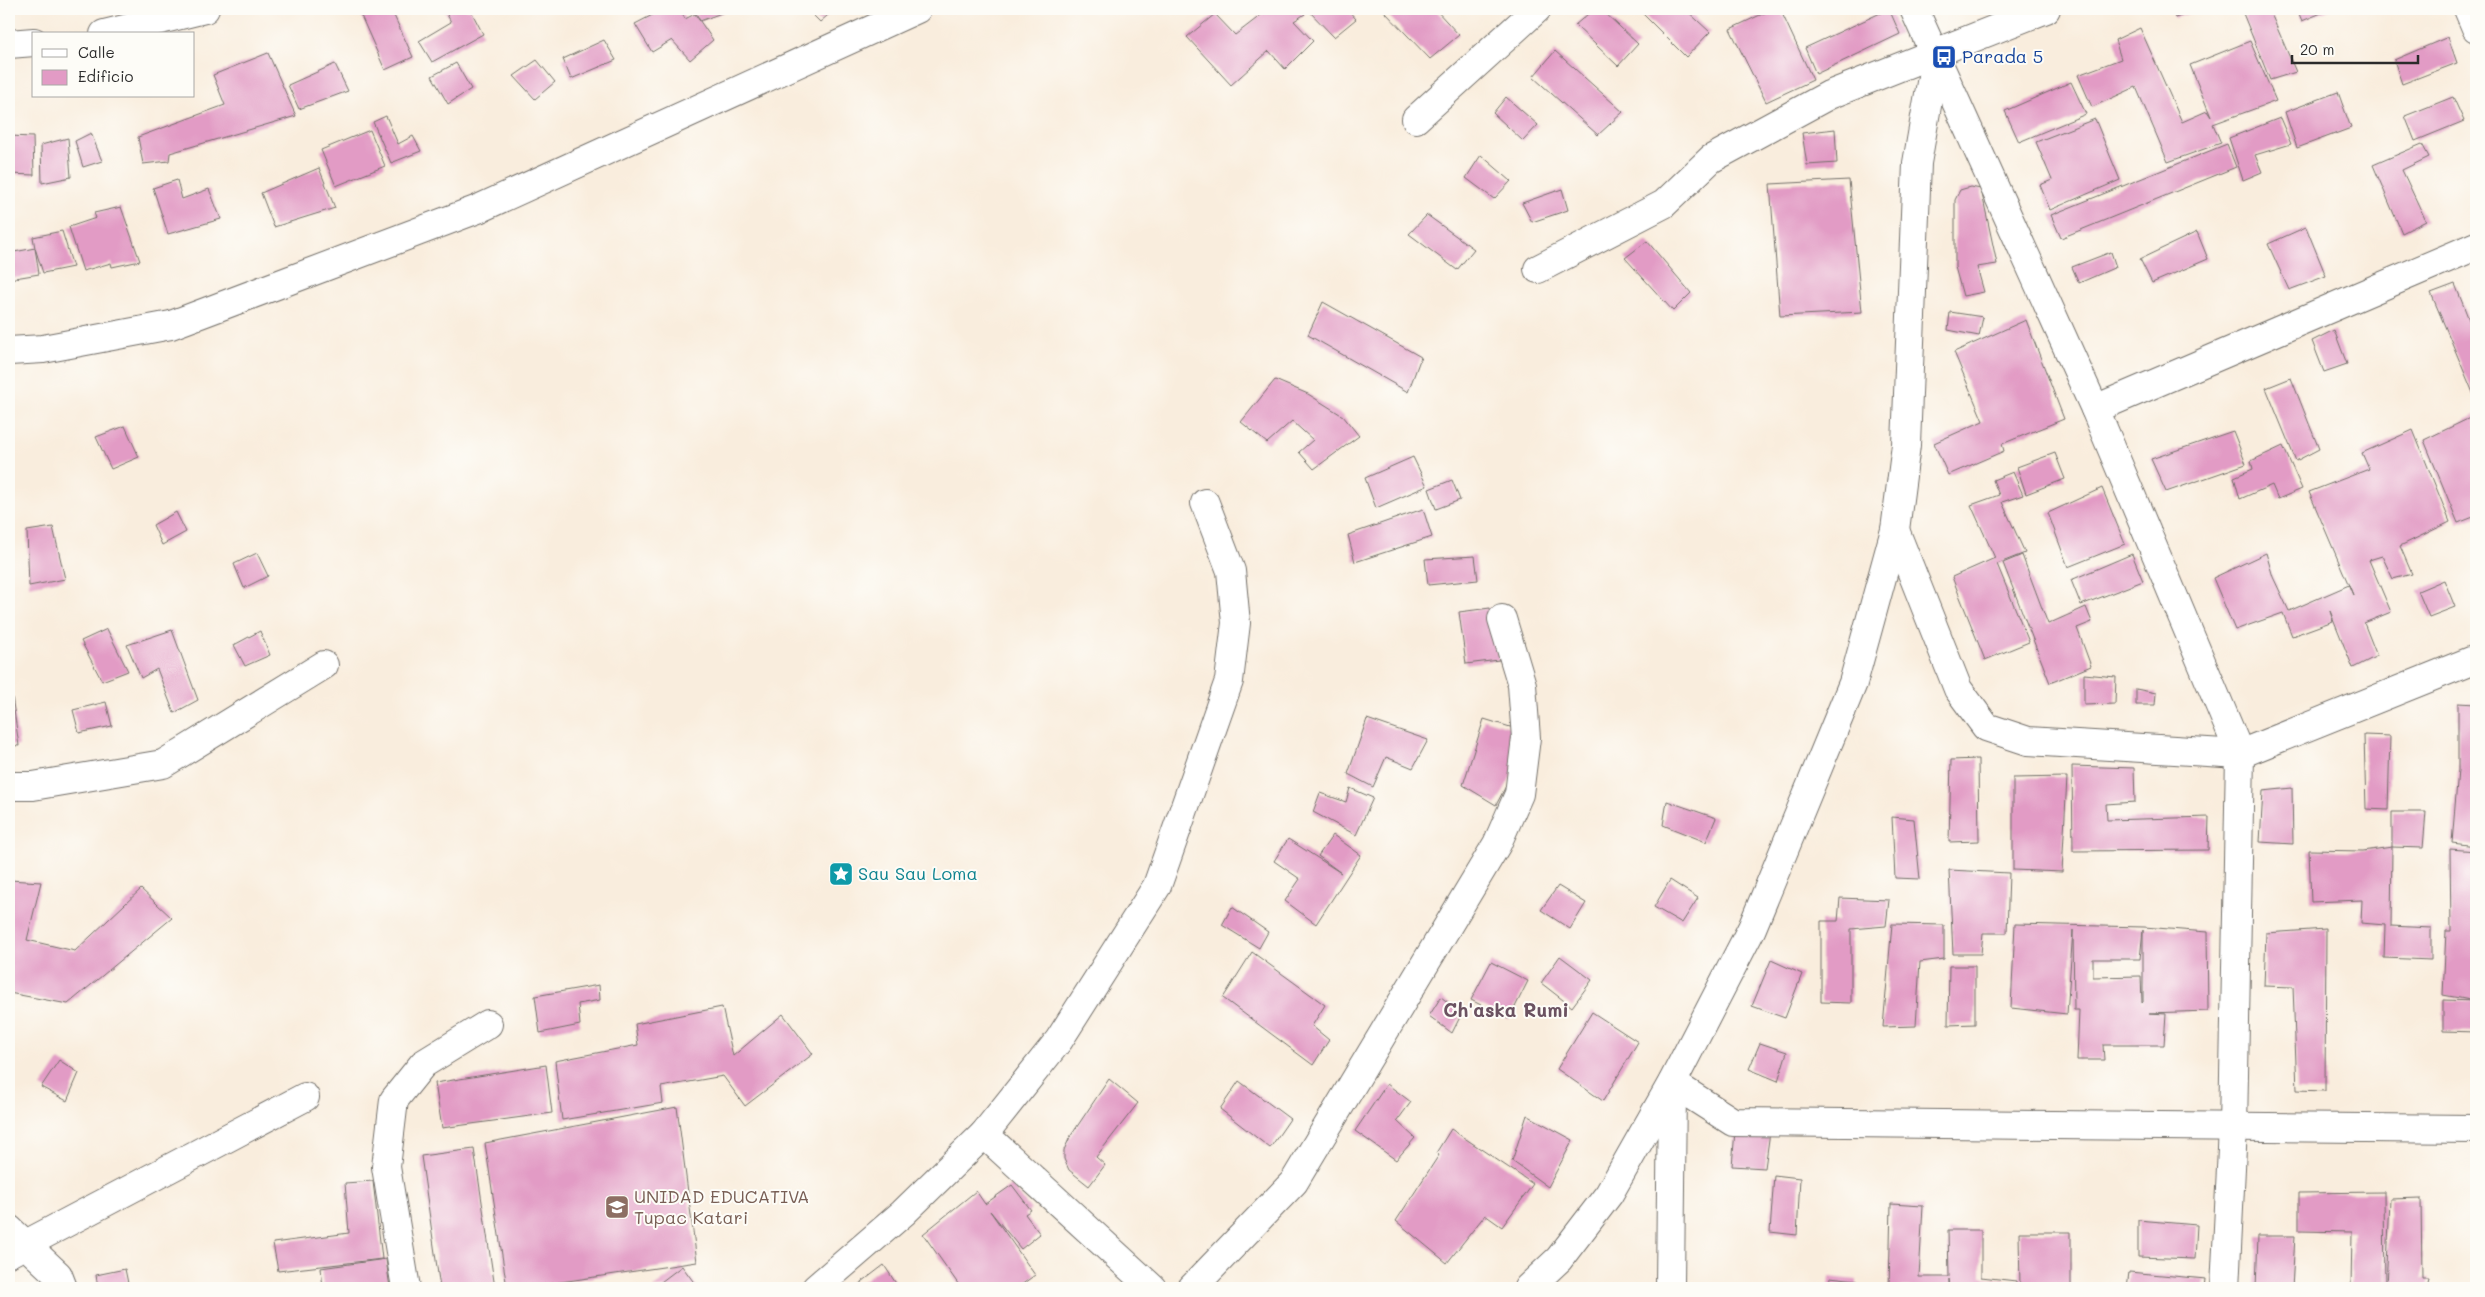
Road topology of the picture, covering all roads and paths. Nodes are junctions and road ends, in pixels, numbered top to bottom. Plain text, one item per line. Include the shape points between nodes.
1 (204, 9) edge
2 (917, 9) edge
3 (1537, 9) edge
4 (1914, 9) edge
5 (2046, 9) edge
6 (2468, 9) edge
7 (2476, 28) edge
8 (112, 32) edge
9 (32, 42) edge
10 (9, 44) edge
11 (1936, 54) junction
12 (1416, 119) dead end
13 (2476, 246) edge
14 (1538, 269) dead end
15 (9, 351) edge
16 (2095, 409) junction
17 (1205, 504) dead end
18 (1895, 530) junction
19 (1502, 619) dead end
20 (2476, 659) edge
21 (324, 665) dead end
22 (2240, 754) junction
23 (9, 786) edge
24 (488, 1024) dead end
25 (1672, 1083) junction
26 (305, 1098) dead end
27 (2233, 1128) junction
28 (2476, 1129) edge
29 (984, 1134) junction
30 (14, 1242) edge
31 (63, 1288) edge
32 (406, 1288) edge
33 (816, 1288) edge
34 (1152, 1288) edge
35 (1192, 1288) edge
36 (1528, 1288) edge
37 (1670, 1288) edge
38 (2226, 1288) edge

1 - 8 street
2 - 15 street via 478,210 180,322 43,349
3 - 12 street
4 - 11 street
5 - 11 street
6 - 7 street
9 - 10 street
11 - 14 street via 1829,95 1719,154 1664,204
11 - 16 street
11 - 18 street via 1917,163 1906,445
13 - 16 street
16 - 22 street
17 - 29 street via 1231,571 1236,623 1229,681 1157,886 1059,1040
18 - 22 street via 1958,689 1986,727 2028,741
18 - 25 street via 1853,683 1752,928
19 - 35 street via 1522,685 1526,738 1519,794 1497,844 1294,1182
20 - 22 street
21 - 23 street via 164,764 33,786
22 - 27 street
24 - 32 street via 423,1064 394,1100 386,1167
25 - 27 street via 1733,1122
25 - 36 street via 1609,1194 1559,1259
25 - 37 street
26 - 30 street
27 - 28 street
27 - 38 street
29 - 33 street via 903,1213
29 - 34 street
30 - 31 street via 58,1275

